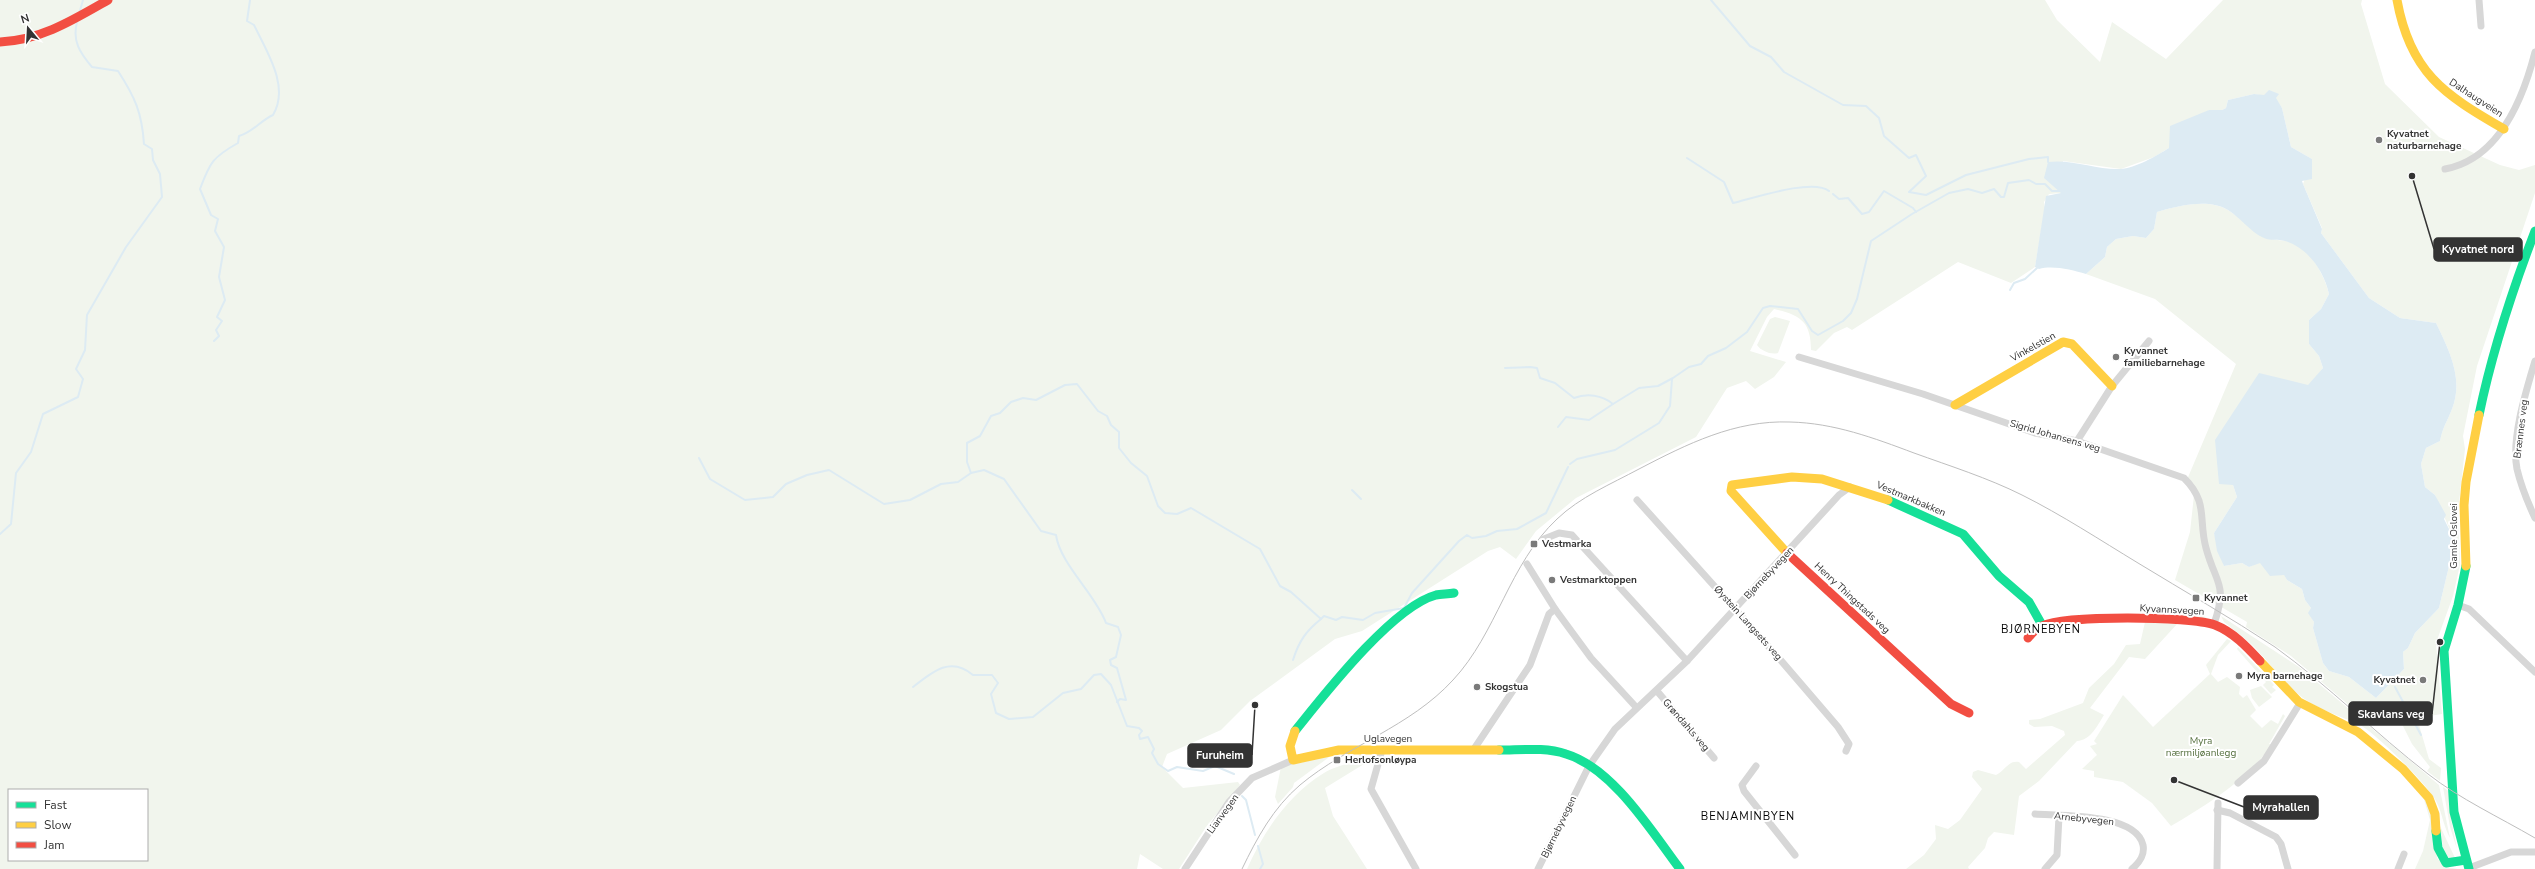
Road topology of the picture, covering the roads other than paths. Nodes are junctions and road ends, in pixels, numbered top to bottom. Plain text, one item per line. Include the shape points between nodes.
1 (108, 0) edge
2 (2397, 0) edge
3 (2479, 0) edge
4 (2481, 26) dead end
5 (0, 42) edge
6 (2535, 52) edge
7 (2504, 129) junction
8 (2445, 169) dead end
9 (2535, 231) edge
10 (2149, 341) dead end
11 (1799, 357) dead end
12 (2535, 361) edge
13 (2112, 386) junction
14 (1955, 405) junction
15 (2077, 441) junction
16 (1850, 487) junction
17 (1730, 488) joint
18 (1637, 500) dead end
19 (2535, 518) edge
20 (1544, 539) dead end
21 (1787, 553) junction
22 (1527, 564) dead end
23 (1454, 594) dead end
24 (2458, 605) junction
25 (1555, 609) junction
26 (1736, 609) junction
27 (2214, 624) junction
28 (2042, 625) junction
29 (2028, 638) dead end
30 (1687, 661) junction
31 (2535, 672) edge
32 (1657, 691) junction
33 (2300, 703) junction
34 (1636, 708) junction
35 (1969, 713) dead end
36 (1474, 749) junction
37 (1382, 750) junction
38 (1846, 751) dead end
39 (1714, 758) dead end
40 (1293, 760) junction
41 (1589, 766) junction
42 (1756, 766) dead end
43 (2238, 783) dead end
44 (2035, 814) dead end
45 (2059, 816) junction
46 (2535, 852) edge
47 (2404, 854) dead end
48 (1795, 855) dead end
49 (2468, 866) edge
50 (1185, 869) edge
51 (1416, 869) edge
52 (1538, 869) edge
53 (1680, 869) edge
54 (2046, 869) edge
55 (2132, 869) edge
56 (2217, 869) edge
57 (2288, 869) edge
58 (2398, 869) edge

1 - 5 street via 46,34 22,41
2 - 7 street, Dalhaugveien via 2406,38 2424,70 2448,96
3 - 4 street
6 - 7 street via 2521,96
7 - 8 street via 2473,158
9 - 24 street, Gamle Oslovei via 2495,344 2480,409 2466,482 2466,569
10 - 13 street
11 - 14 street, Sigrid Johansens veg
12 - 19 street, Brænnes veg via 2526,392 2517,459 2517,469
13 - 14 street, Vinkelstien via 2072,344 2063,342
13 - 15 street
14 - 15 street, Sigrid Johansens veg via 2035,433
15 - 27 street, Sigrid Johansens veg via 2184,478 2195,490 2201,505 2206,548 2220,584 2219,608
16 - 17 street, Vestmarkbakken via 1822,479 1792,477 1735,484
16 - 21 street, Bjørnebyvegen via 1839,495
16 - 28 street, Vestmarkbakken via 1892,501 1963,534 1999,576 2029,602
17 - 21 street, Henry Thingstads veg
18 - 26 street, Øystein Langsets veg
20 - 30 street via 1559,533 1572,535
21 - 26 street, Bjørnebyvegen
21 - 35 street, Henry Thingstads veg via 1951,704
22 - 25 street
23 - 40 street via 1443,593 1416,606 1377,636 1295,732 1290,746
24 - 31 street via 2469,609
24 - 49 street, Gamle Oslovei via 2445,640 2444,664 2454,812
25 - 34 street via 1591,658
25 - 36 street via 1549,614 1530,665
26 - 30 street, Bjørnebyvegen
26 - 38 street, Øystein Langsets veg via 1842,733 1849,744
27 - 28 street, Kyvannsvegen via 2134,619 2054,622
27 - 33 street, Kyvannsvegen via 2244,644
28 - 29 street
30 - 32 street, Bjørnebyvegen
32 - 34 street, Bjørnebyvegen
32 - 39 street, Grøndahls veg
33 - 43 street via 2264,761
33 - 49 street, Kyvannsvegen via 2367,738 2413,780 2429,797 2434,808 2440,856 2446,863
34 - 41 street, Bjørnebyvegen via 1615,730
36 - 37 street, Uglavegen
36 - 41 street, Uglavegen via 1554,751 1572,755
37 - 40 street, Uglavegen via 1339,750
37 - 51 street via 1371,789
40 - 50 street, Lianvegen via 1252,778 1229,802
41 - 52 street, Bjørnebyvegen
41 - 53 street, Uglavegen via 1616,789
42 - 48 street via 1742,785 1744,791
44 - 45 street, Arnebyvegen
45 - 54 street via 2057,855
45 - 55 street, Arnebyvegen via 2113,821 2128,827 2142,842 2144,851
46 - 49 street via 2511,852
47 - 58 street
56 - 57 street via 2217,806 2276,837 2281,844

